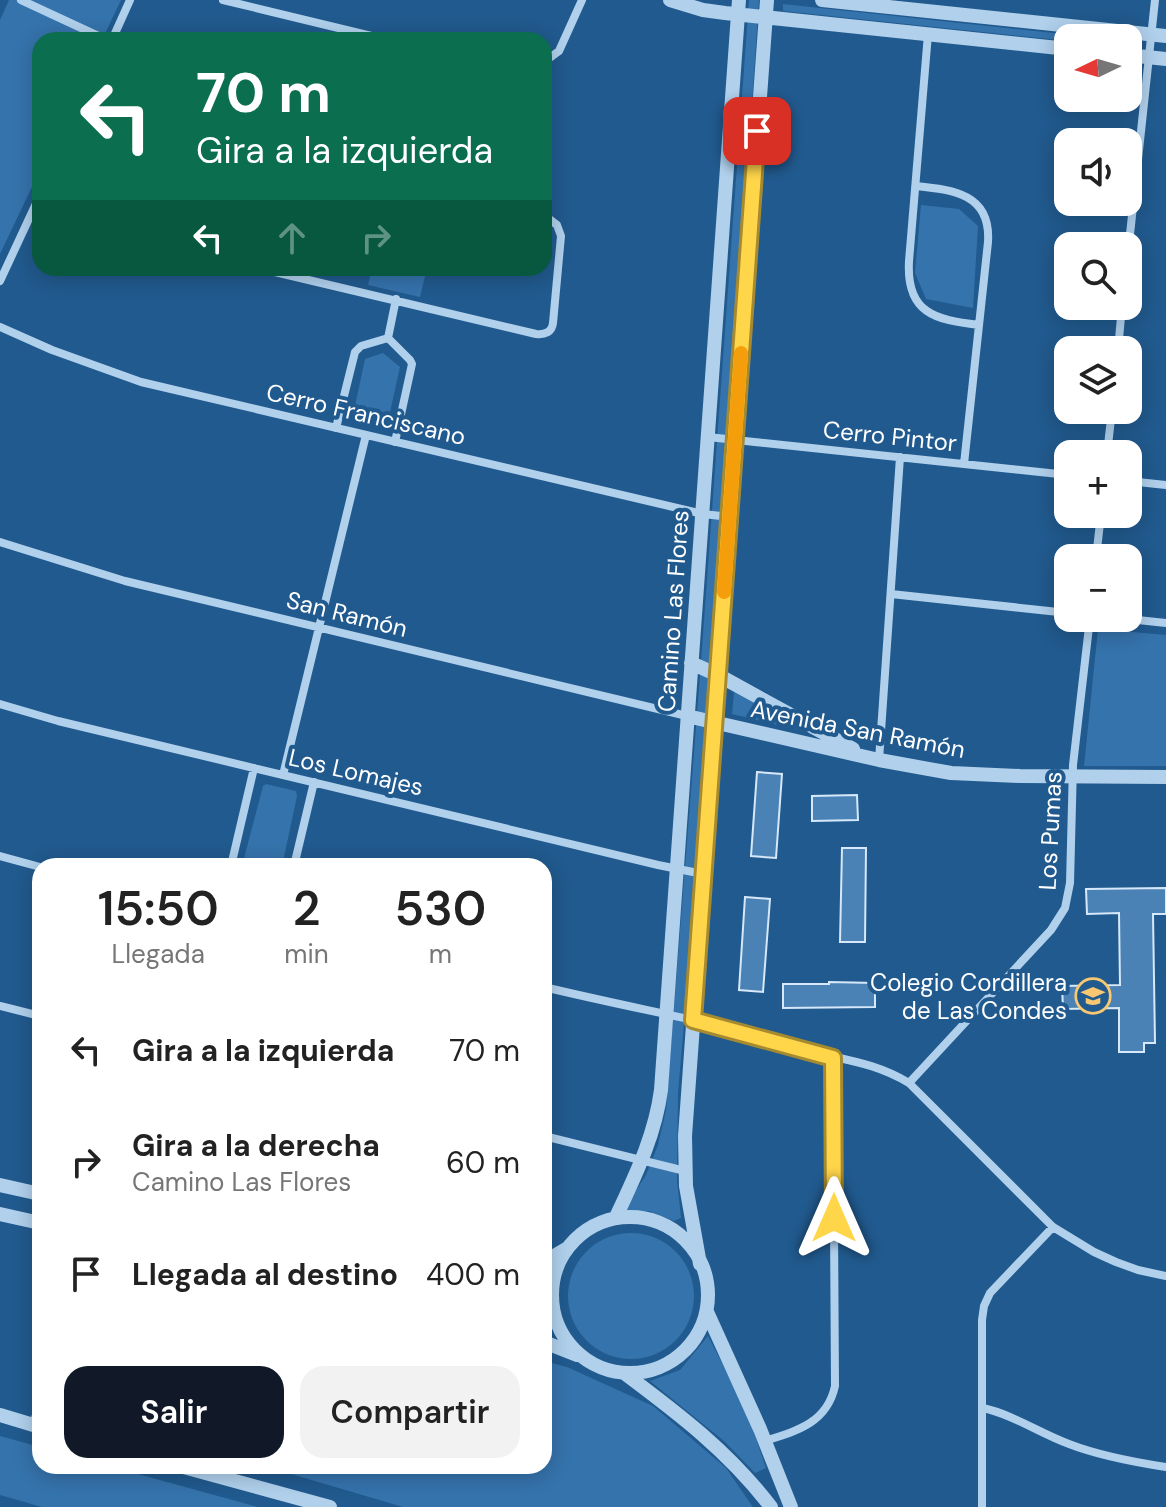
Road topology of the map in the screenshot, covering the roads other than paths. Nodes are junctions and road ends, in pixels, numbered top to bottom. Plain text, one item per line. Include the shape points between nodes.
1 (21, 0) edge
2 (130, 0) edge
3 (223, 0) edge
4 (582, 0) edge
5 (670, 0) edge
6 (767, 0) edge
7 (822, 0) edge
8 (1155, 0) edge
9 (930, 6) edge
10 (738, 7) edge
11 (765, 17) junction
12 (91, 32) edge
13 (113, 32) edge
14 (355, 32) edge
15 (928, 34) junction
16 (1158, 35) edge
17 (1054, 48) edge
18 (552, 56) edge
19 (1142, 56) edge
20 (1149, 57) junction
21 (1166, 59) edge
22 (916, 186) junction
23 (32, 212) edge
24 (552, 221) edge
25 (1130, 232) edge
26 (294, 276) edge
27 (0, 281) edge
28 (396, 299) junction
29 (979, 325) junction
30 (0, 327) edge
31 (388, 338) junction
32 (336, 428) junction
33 (366, 435) junction
34 (708, 437) junction
35 (735, 440) junction
36 (395, 442) junction
37 (900, 457) junction
38 (964, 464) junction
39 (1054, 474) edge
40 (1142, 482) edge
41 (1166, 485) edge
42 (703, 514) junction
43 (730, 517) junction
44 (0, 542) edge
45 (891, 594) junction
46 (1054, 611) edge
47 (1142, 620) edge
48 (1166, 623) edge
49 (319, 628) junction
50 (1088, 632) edge
51 (691, 663) junction
52 (718, 675) junction
53 (0, 704) edge
54 (687, 716) junction
55 (715, 723) junction
56 (873, 759) junction
57 (254, 768) junction
58 (283, 775) junction
59 (1072, 775) junction
60 (1166, 777) edge
61 (314, 782) junction
62 (0, 856) edge
63 (233, 858) edge
64 (296, 858) edge
65 (32, 865) edge
66 (677, 869) junction
67 (703, 874) junction
68 (552, 989) edge
69 (0, 1006) edge
70 (32, 1014) edge
71 (666, 1016) junction
72 (693, 1020) junction
73 (833, 1058) junction
74 (909, 1083) junction
75 (552, 1138) edge
76 (642, 1160) junction
77 (685, 1171) junction
78 (0, 1185) edge
79 (32, 1192) edge
80 (0, 1214) edge
81 (616, 1217) junction
82 (32, 1221) edge
83 (1053, 1227) junction
84 (567, 1248) junction
85 (552, 1257) edge
86 (700, 1264) junction
87 (1166, 1276) edge
88 (707, 1312) junction
89 (552, 1345) edge
90 (585, 1359) junction
91 (624, 1373) junction
92 (983, 1408) junction
93 (0, 1415) edge
94 (32, 1425) edge
95 (764, 1441) junction
96 (1166, 1467) edge
97 (209, 1474) edge
98 (330, 1507) edge
99 (771, 1507) edge
100 (791, 1507) edge
101 (982, 1507) edge

1 - 12 street
2 - 13 street
3 - 14 street
4 - 18 street
5 - 10 street via 703,10
6 - 11 street, Camino Las Flores
7 - 9 street
8 - 16 street
9 - 16 street
10 - 11 street
10 - 34 street, Camino Las Flores
11 - 15 street
11 - 35 street, Camino Las Flores
15 - 17 street
15 - 22 street
16 - 20 street
19 - 20 street
20 - 21 street
20 - 25 street
22 - 29 street via 909,271 913,292 936,317
22 - 29 street via 958,192 975,202 985,217 989,234
23 - 27 street
24 - 28 street via 561,236 548,332 536,334
26 - 28 street
28 - 31 street
29 - 38 street
30 - 32 street, Cerro Franciscano via 141,382
31 - 32 street via 355,352
31 - 36 street via 412,364
32 - 33 street, Cerro Franciscano
33 - 36 street, Cerro Franciscano
33 - 49 street
34 - 35 street, Cerro Pintor
34 - 42 street, Camino Las Flores
35 - 37 street, Cerro Pintor
35 - 43 street, Camino Las Flores
36 - 42 street, Cerro Franciscano
37 - 38 street, Cerro Pintor
37 - 45 street
38 - 39 street, Cerro Pintor
40 - 41 street
42 - 43 street, Cerro Franciscano
42 - 51 street, Camino Las Flores
43 - 52 street, Camino Las Flores
44 - 49 street, San Ramón via 125,581
45 - 46 street
45 - 56 street
47 - 48 street
49 - 54 street, San Ramón
49 - 58 street
50 - 59 street, Los Pumas
51 - 52 street
51 - 54 street, Camino Las Flores
52 - 55 street, Camino Las Flores
52 - 56 street
53 - 57 street, Los Lomajes
54 - 55 street, Avenida San Ramón
54 - 66 street, Camino Las Flores
55 - 56 street, Avenida San Ramón
55 - 67 street, Camino Las Flores
56 - 59 street, Avenida San Ramón via 951,773
57 - 58 street, Los Lomajes
57 - 63 street
58 - 61 street, Los Lomajes
59 - 60 street, Avenida San Ramón
59 - 74 street, Los Pumas via 1065,908 1051,930
61 - 64 street
61 - 66 street, Los Lomajes
62 - 65 street
66 - 67 street, Los Lomajes
66 - 71 street, Camino Las Flores
67 - 72 street, Camino Las Flores
68 - 71 street
69 - 70 street
71 - 72 street
71 - 76 street, Camino Las Flores via 659,1107
72 - 73 street
72 - 77 street, Camino Las Flores
73 - 74 street via 867,1063
73 - 95 street via 835,1386 819,1418
74 - 83 street
75 - 76 street
76 - 77 street
76 - 81 street, Camino Las Flores
77 - 86 street, Camino Las Flores
78 - 79 street
80 - 82 street
81 - 84 street via 583,1231
81 - 86 street via 646,1217 673,1229
83 - 87 street via 1116,1262
83 - 92 street via 990,1293 984,1306
84 - 85 street
84 - 90 street via 555,1273 554,1309 562,1332
86 - 88 street
88 - 91 street via 689,1349 673,1362
88 - 95 street
89 - 90 street
90 - 91 street
91 - 99 street via 708,1438
92 - 96 street via 1066,1444
92 - 101 street
93 - 94 street
95 - 100 street
97 - 98 street

